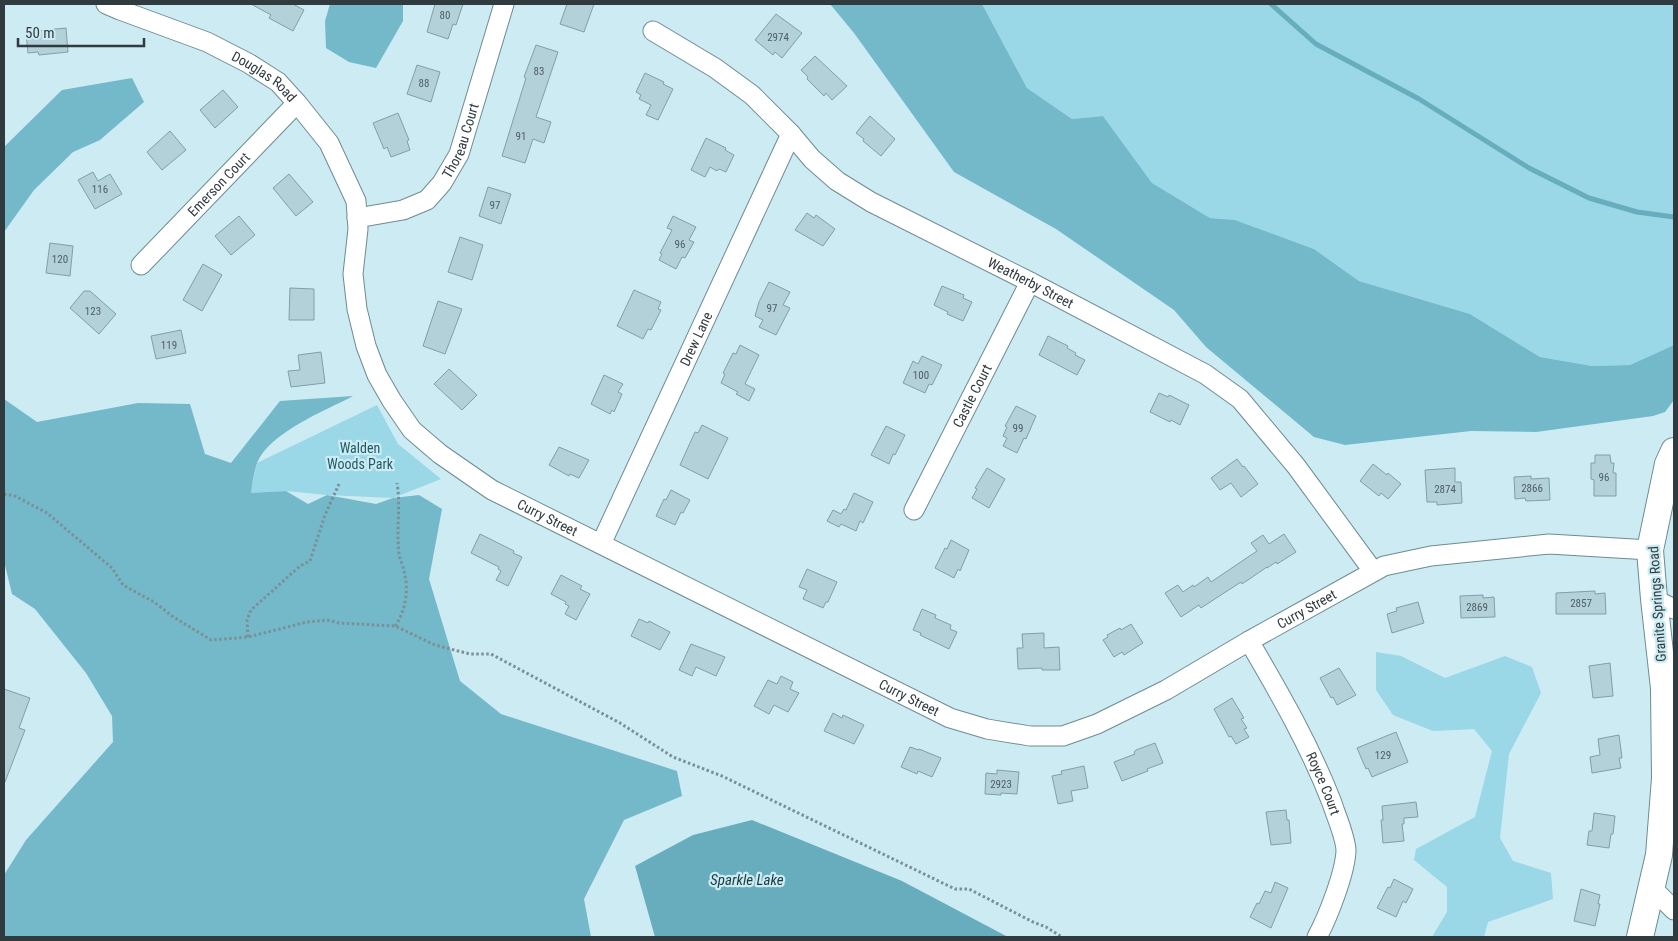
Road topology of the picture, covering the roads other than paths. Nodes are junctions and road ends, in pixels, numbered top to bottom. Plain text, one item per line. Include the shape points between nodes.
1 (106, 4) edge
2 (504, 4) edge
3 (653, 31) dead end
4 (297, 102) junction
5 (791, 134) junction
6 (357, 218) junction
7 (141, 265) dead end
8 (1030, 282) junction
9 (1674, 451) edge
10 (914, 510) dead end
11 (601, 544) junction
12 (1650, 550) junction
13 (1373, 571) junction
14 (1664, 604) edge
15 (1249, 641) junction
16 (1652, 888) junction
17 (1674, 910) edge
18 (1318, 937) edge
19 (1640, 937) edge

1 - 4 street, Douglas Road via 207,42 278,82
2 - 6 street, Thoreau Court via 459,154 442,183 427,200 403,210
3 - 5 street, Weatherby Street via 715,68 752,96
4 - 6 street, Douglas Road via 329,143 356,201
4 - 7 street, Emerson Court
5 - 8 street, Weatherby Street via 812,159 871,202
5 - 11 street, Drew Lane
6 - 11 street, Curry Street via 354,274 357,309 366,346 377,375 412,430 492,490
8 - 10 street, Castle Court
8 - 13 street, Weatherby Street via 1205,374 1240,398 1296,466
9 - 12 street, Granite Springs Road via 1668,464
11 - 15 street, Curry Street via 950,718 987,729 1030,736 1063,736 1097,724 1166,690
12 - 13 street, Curry Street via 1549,544 1431,556
12 - 14 street, Granite Springs Road
13 - 15 street, Curry Street
14 - 16 street, Granite Springs Road via 1665,778 1660,855
15 - 18 street, Royce Court via 1319,769 1346,850 1340,881
16 - 17 street
16 - 19 street, Granite Springs Road

